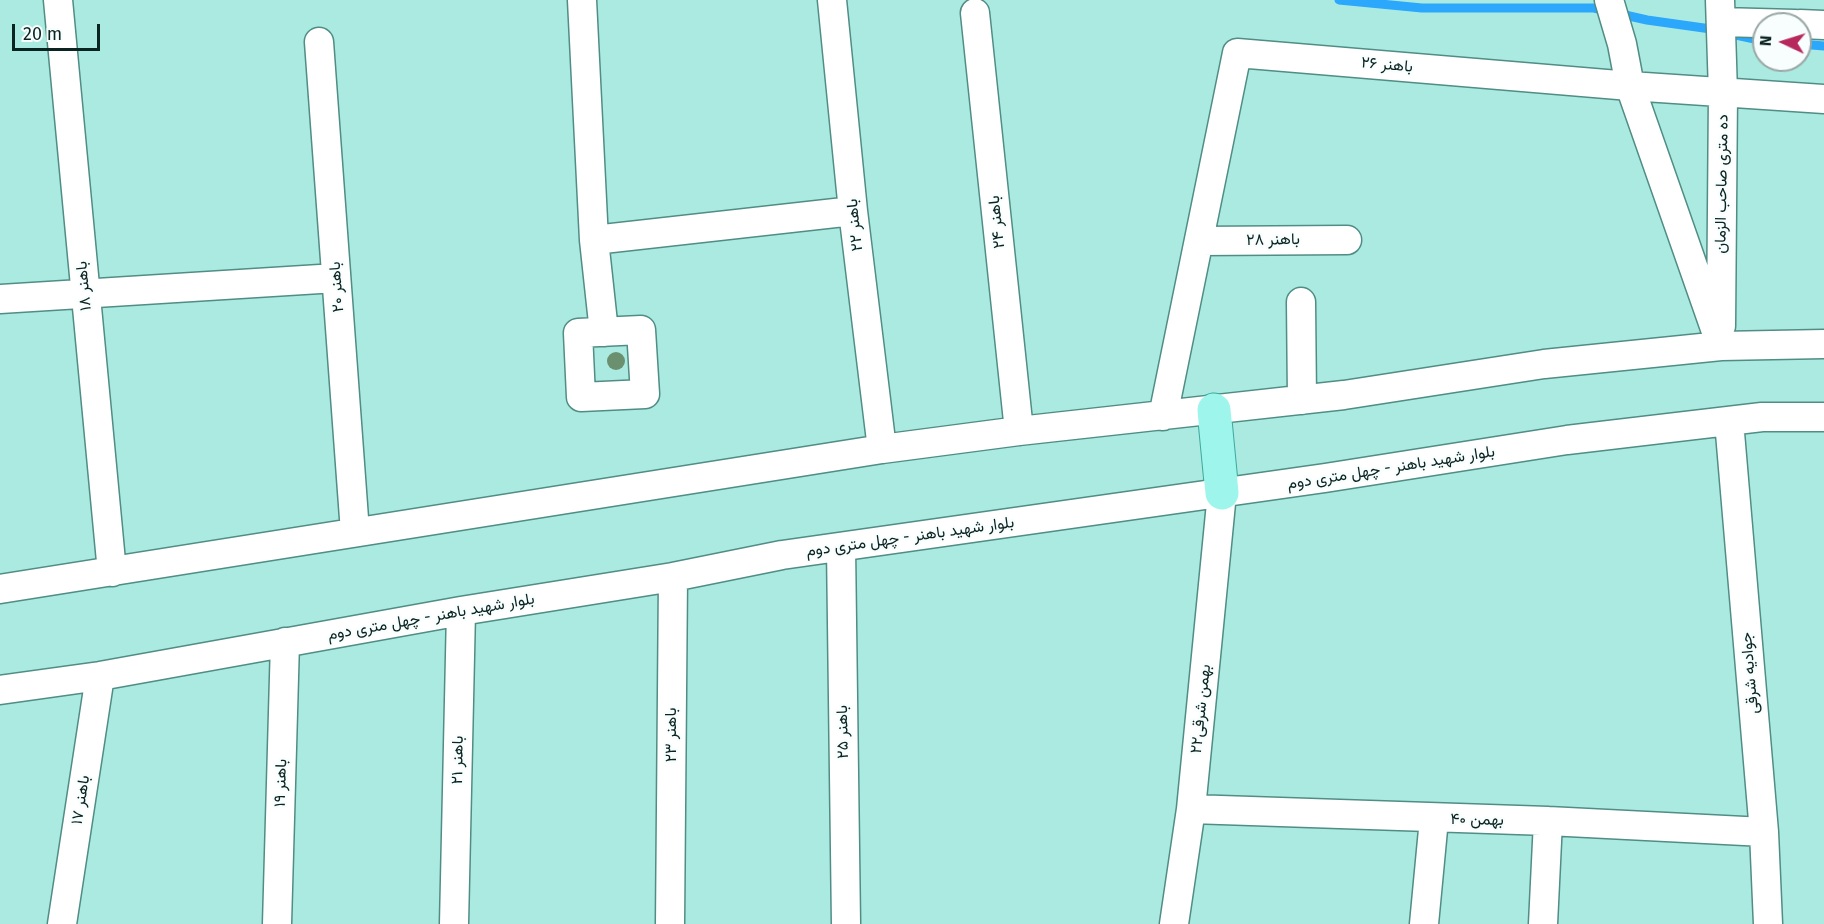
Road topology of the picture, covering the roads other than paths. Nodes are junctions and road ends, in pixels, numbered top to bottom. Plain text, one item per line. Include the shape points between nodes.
1 (58, 0) edge
2 (582, 0) edge
3 (832, 0) edge
4 (1609, 0) edge
5 (1720, 11) edge
6 (975, 13) dead end
7 (1752, 17) edge
8 (319, 42) dead end
9 (1630, 86) junction
10 (1723, 93) junction
11 (1824, 99) edge
12 (853, 211) junction
13 (594, 240) junction
14 (1347, 240) dead end
15 (1200, 241) junction
16 (336, 278) junction
17 (84, 294) junction
18 (0, 299) edge
19 (1301, 302) dead end
20 (604, 332) dead end
21 (1824, 344) edge
22 (1721, 346) junction
23 (1302, 400) junction
24 (1214, 410) junction
25 (1163, 416) junction
26 (1824, 417) edge
27 (1729, 422) junction
28 (1019, 431) junction
29 (882, 449) junction
30 (1222, 493) junction
31 (355, 532) junction
32 (841, 547) junction
33 (112, 572) junction
34 (673, 577) junction
35 (0, 589) edge
36 (462, 611) junction
37 (285, 642) junction
38 (100, 676) junction
39 (0, 690) edge
40 (1191, 809) junction
41 (1434, 819) junction
42 (1548, 821) junction
43 (1764, 832) junction
44 (455, 916) edge
45 (846, 921) edge
46 (62, 924) edge
47 (277, 924) edge
48 (670, 924) edge
49 (1174, 924) edge
50 (1424, 924) edge
51 (1543, 924) edge
52 (1768, 924) edge

1 - 17 street, باهنر ۱۸
2 - 13 street
3 - 12 street, باهنر ۲۲
4 - 9 street
5 - 7 street
5 - 10 street, ده متری صاحب الزمان
6 - 28 street, باهنر ۲۴
8 - 16 street, باهنر ۲۰
9 - 10 street
9 - 15 street, باهنر ۲۶ via 1237,53
9 - 22 street
10 - 11 street
10 - 22 street, ده متری صاحب الزمان
12 - 13 street
12 - 29 street, باهنر ۲۲
13 - 20 street
14 - 15 street, باهنر ۲۸
15 - 25 street, باهنر ۲۶
16 - 17 street
16 - 31 street, باهنر ۲۰
17 - 18 street
17 - 33 street, باهنر ۱۸
19 - 23 street
21 - 22 street
22 - 23 street via 1544,364
23 - 24 street
24 - 25 street
24 - 30 main road
25 - 28 street
26 - 27 street, بلوار شهید باهنر - چهل متری دوم via 1762,417
27 - 30 street, بلوار شهید باهنر - چهل متری دوم via 1567,440
27 - 43 street, جوادیه شرقی
28 - 29 street
29 - 31 street
30 - 32 street, بلوار شهید باهنر - چهل متری دوم
30 - 40 street, ۲۲بهمن شرقی
31 - 33 street
32 - 34 street, بلوار شهید باهنر - چهل متری دوم
32 - 45 street, باهنر ۲۵
33 - 35 street
34 - 36 street, بلوار شهید باهنر - چهل متری دوم
34 - 48 street, باهنر ۲۳
36 - 37 street, بلوار شهید باهنر - چهل متری دوم
36 - 44 street, باهنر ۲۱
37 - 38 street, بلوار شهید باهنر - چهل متری دوم
37 - 47 street, باهنر ۱۹
38 - 39 street, بلوار شهید باهنر - چهل متری دوم
38 - 46 street, باهنر ۱۷
40 - 41 street, بهمن ۴۰
40 - 49 street, ۲۲بهمن شرقی
41 - 42 street, بهمن ۴۰
41 - 50 street
42 - 43 street, بهمن ۴۰
42 - 51 street
43 - 52 street, جوادیه شرقی

